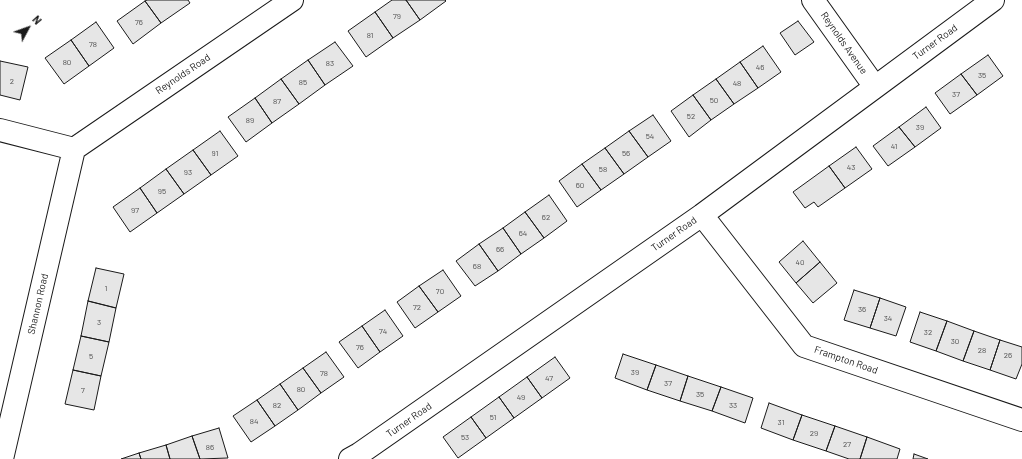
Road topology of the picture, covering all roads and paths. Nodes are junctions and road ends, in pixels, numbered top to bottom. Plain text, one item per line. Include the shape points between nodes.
1 (292, 0) edge
2 (814, 0) edge
3 (993, 0) edge
4 (875, 87) junction
5 (0, 130) edge
6 (74, 149) junction
7 (702, 215) junction
8 (1022, 420) edge
9 (357, 457) edge
10 (2, 459) edge

1 - 6 street, Reynolds Road
2 - 4 street, Reynolds Avenue
3 - 4 street, Turner Road
4 - 7 street, Turner Road
5 - 6 street
6 - 10 street, Shannon Road
7 - 8 street, Frampton Road via 804,346
7 - 9 street, Turner Road

